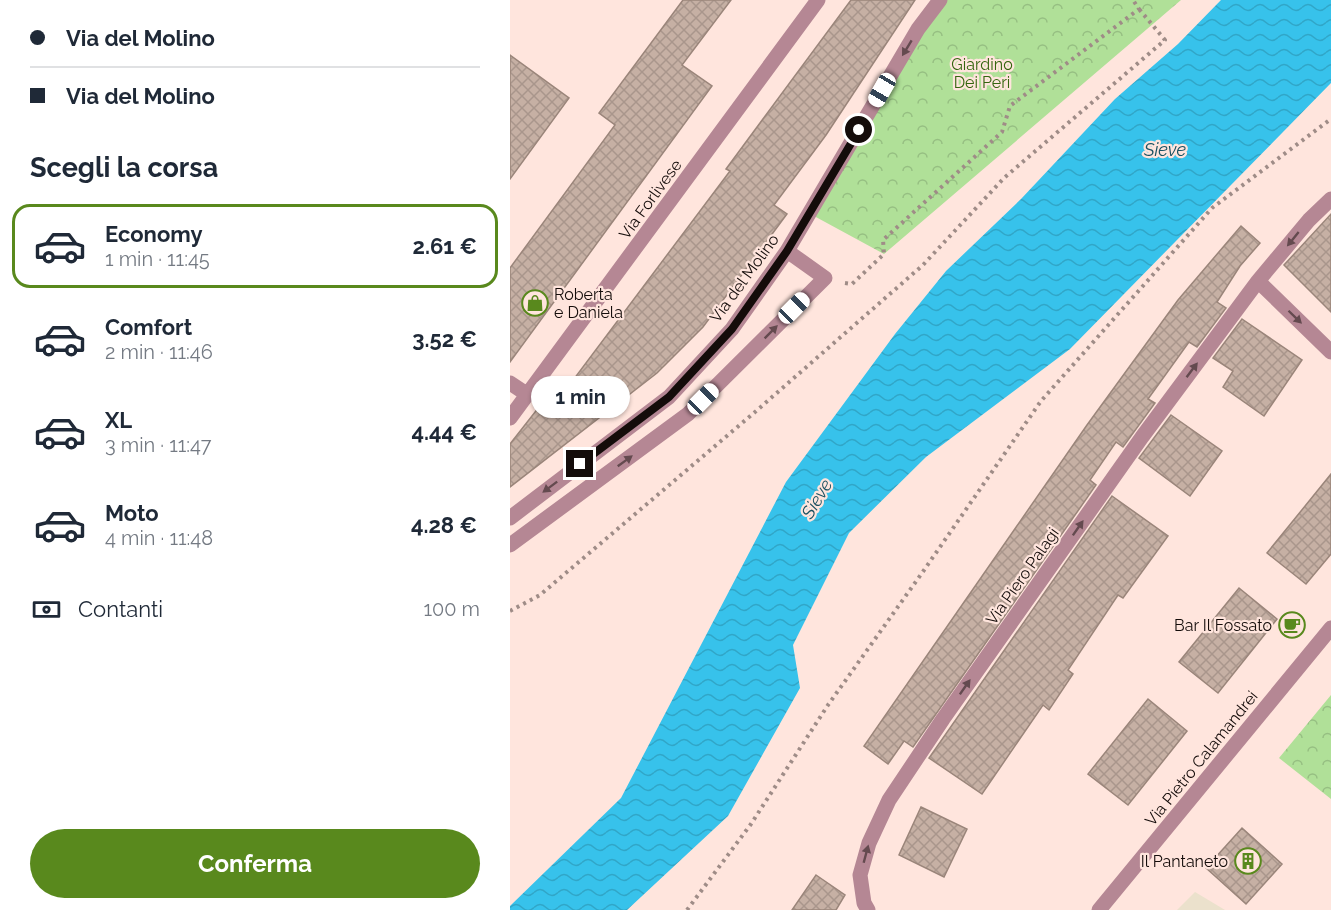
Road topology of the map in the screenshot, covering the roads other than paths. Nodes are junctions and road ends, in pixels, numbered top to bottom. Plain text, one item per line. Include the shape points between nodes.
1 (818, 0) edge
2 (940, 0) edge
3 (1331, 199) edge
4 (787, 251) junction
5 (1258, 281) junction
6 (1331, 352) edge
7 (510, 383) edge
8 (528, 395) junction
9 (510, 418) edge
10 (510, 518) edge
11 (510, 545) edge
12 (1331, 628) edge
13 (868, 910) edge
14 (1099, 910) edge

1 - 8 street, Via Forlivese
2 -> 4 street, Via del Molino via 918,29
3 -> 5 street, Via Piero Palagi
4 -> 10 street, Via del Molino via 732,329 669,397
11 -> 4 street via 688,414 825,278
5 -> 6 street
13 -> 5 street, Via Piero Palagi via 860,875 869,843 889,800 1142,437
7 - 8 street
8 - 9 street, Via Forlivese
12 - 14 street, Via Pietro Calamandrei

